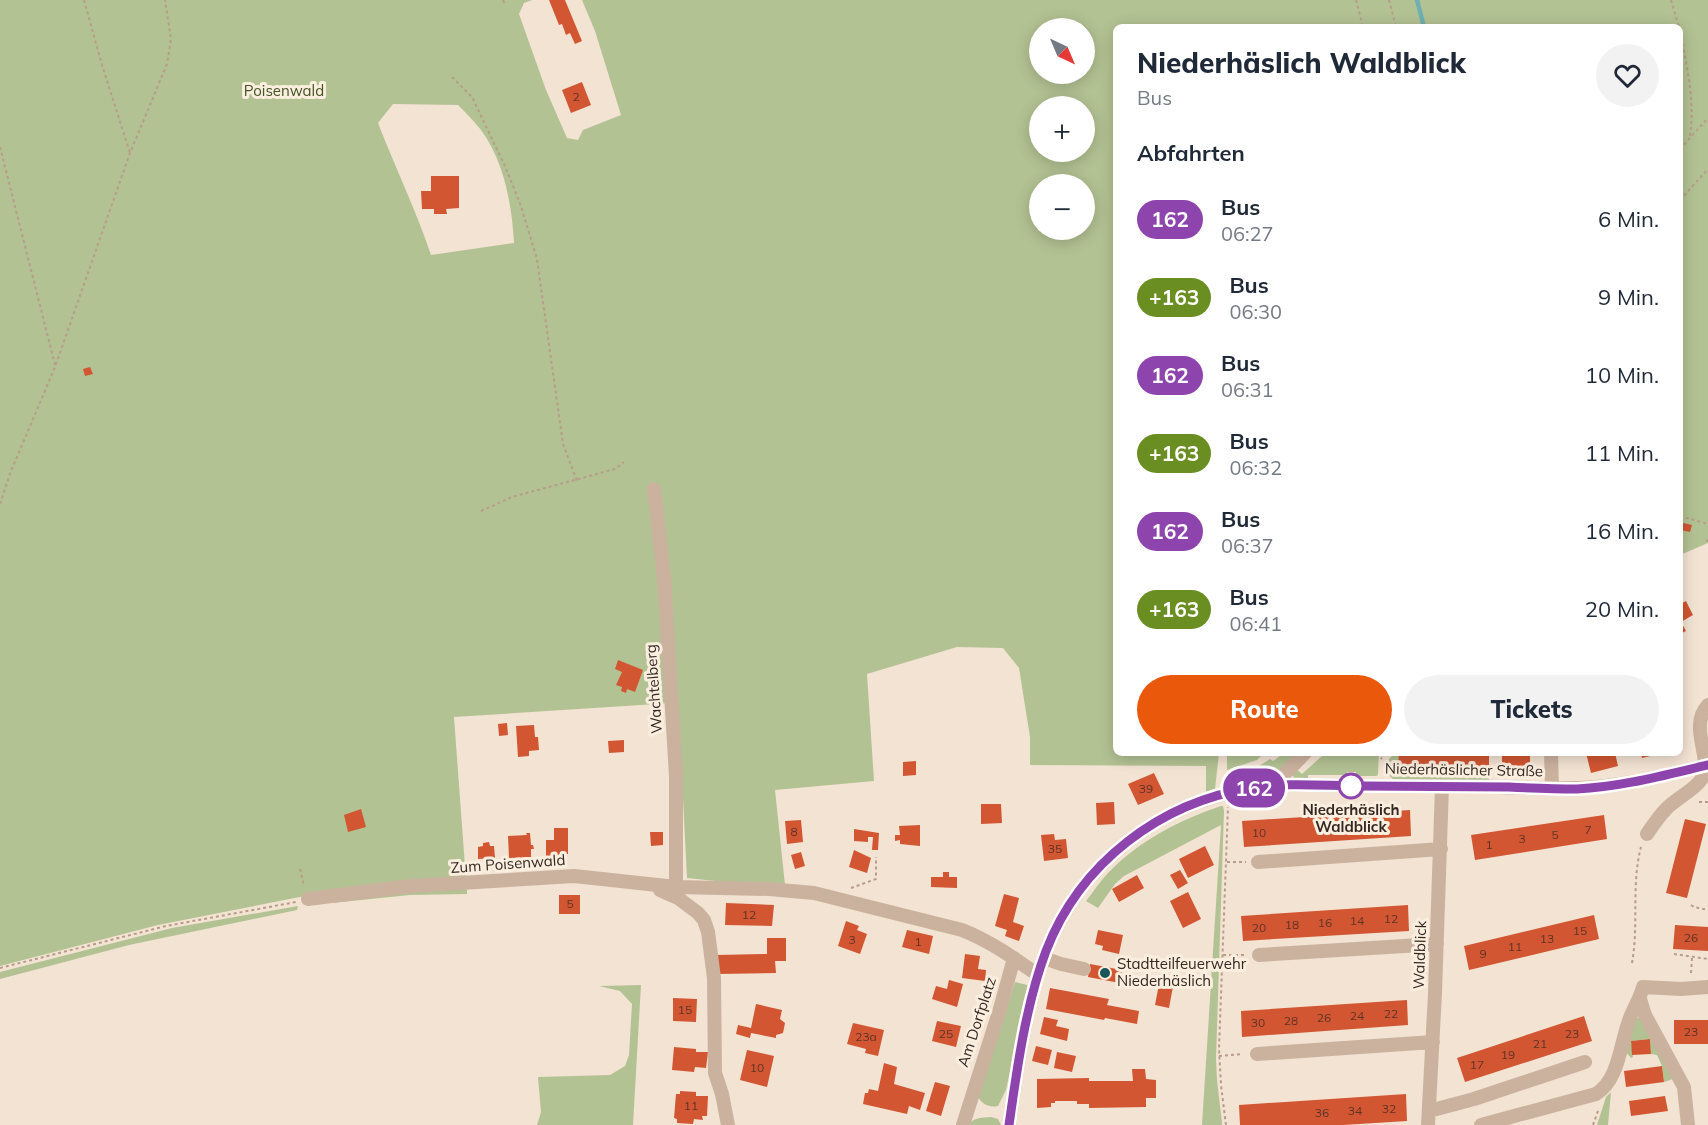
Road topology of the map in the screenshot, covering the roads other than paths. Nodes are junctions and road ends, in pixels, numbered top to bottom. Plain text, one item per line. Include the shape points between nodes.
1 (654, 489) dead end
2 (1708, 705) edge
3 (1302, 756) edge
4 (1551, 756) edge
5 (1707, 765) edge
6 (1273, 786) junction
7 (1442, 786) junction
8 (1552, 788) junction
9 (1644, 840) road end
10 (1441, 849) junction
11 (1258, 862) road end
12 (643, 884) junction
13 (676, 887) junction
14 (308, 899) road end
15 (1437, 944) junction
16 (1259, 955) road end
17 (1014, 958) junction
18 (1044, 958) junction
19 (1084, 969) dead end
20 (1038, 975) junction
21 (1708, 987) edge
22 (1640, 999) junction
23 (1433, 1042) junction
24 (1257, 1054) road end
25 (1585, 1062) dead end
26 (1429, 1118) edge
27 (728, 1125) edge
28 (963, 1125) edge
29 (1009, 1125) edge
30 (1481, 1125) edge
31 (1688, 1125) edge

1 - 13 street, Wachtelberg via 664,577 676,776
2 - 5 street via 1701,717
3 - 6 street
4 - 8 street, Niederhäslicher Straße
5 - 8 street, Niederhäslicher Straße via 1608,786
5 - 9 street via 1698,783 1667,808
6 - 7 street, Niederhäslicher Straße
6 - 18 street, Niederhäslicher Straße via 1228,793 1178,809 1119,848 1070,906
7 - 8 street, Niederhäslicher Straße
7 - 10 street, Waldblick
10 - 11 street
10 - 15 street, Waldblick
12 - 13 street, Zum Poisenwald
12 - 14 street, Zum Poisenwald via 574,876 411,886
12 - 27 street via 678,898 705,920 714,978 715,1073
13 - 17 street, Zum Poisenwald via 800,891 830,897 962,930
15 - 16 street
15 - 23 street, Waldblick
17 - 20 street
17 - 28 street, Am Dorfplatz
18 - 19 street
18 - 20 street
20 - 29 street
21 - 22 street via 1643,987
22 - 30 street via 1630,1017 1611,1078 1602,1090
22 - 31 street via 1684,1088
23 - 24 street
23 - 26 street, Waldblick
25 - 26 street

